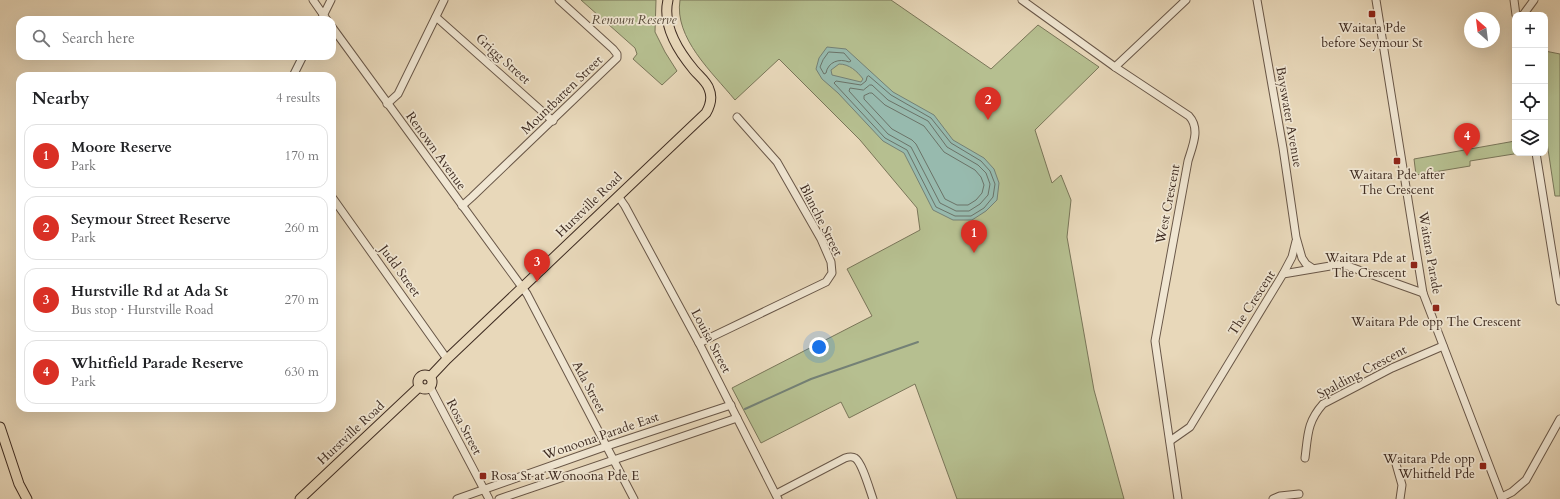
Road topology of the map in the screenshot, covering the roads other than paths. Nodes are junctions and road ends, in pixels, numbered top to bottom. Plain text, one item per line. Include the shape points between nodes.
1 (312, 0) edge
2 (331, 0) edge
3 (444, 0) edge
4 (559, 0) edge
5 (668, 0) edge
6 (1022, 0) edge
7 (1186, 0) edge
8 (1257, 0) edge
9 (1376, 0) edge
10 (1514, 0) edge
11 (1534, 0) edge
12 (1516, 12) edge
13 (1525, 12) edge
14 (322, 16) edge
15 (325, 16) edge
16 (436, 17) junction
17 (336, 33) edge
18 (301, 60) edge
19 (1115, 67) junction
20 (295, 72) edge
21 (387, 104) junction
22 (738, 117) dead end
23 (553, 120) junction
24 (1536, 156) edge
25 (618, 196) junction
26 (336, 203) edge
27 (462, 206) junction
28 (1296, 238) junction
29 (1312, 268) junction
30 (1283, 274) junction
31 (522, 288) junction
32 (1423, 293) junction
33 (1560, 301) edge
34 (699, 343) junction
35 (1443, 346) junction
36 (447, 359) junction
37 (430, 377) junction
38 (419, 387) junction
39 (430, 388) junction
40 (731, 405) junction
41 (737, 418) junction
42 (1560, 418) edge
43 (0, 427) edge
44 (1170, 441) junction
45 (607, 446) junction
46 (1305, 458) dead end
47 (614, 460) junction
48 (1396, 464) dead end
49 (484, 490) junction
50 (1299, 494) dead end
51 (777, 496) edge
52 (1502, 498) edge
53 (27, 499) edge
54 (300, 499) edge
55 (457, 499) edge
56 (489, 499) edge
57 (499, 499) edge
58 (634, 499) edge
59 (873, 499) edge
60 (1178, 499) edge
61 (1273, 499) edge
62 (1400, 499) edge

1 - 14 street
2 - 15 street
3 - 16 street
4 - 23 street, Mountbatten Street via 613,49 617,58
5 - 25 main road, Hurstville Road via 667,15 675,42 708,86 711,100 706,113
6 - 19 street, West Crescent
7 - 19 street
8 - 28 street, Bayswater Avenue
9 - 32 street, Waitara Parade
10 - 12 street
11 - 13 street
16 - 21 street via 398,94
16 - 23 street, Grigg Street
17 - 21 street, Renown Avenue
18 - 20 street
19 - 44 street, West Crescent via 1189,116 1195,126 1196,134 1188,161 1155,341
21 - 27 street, Renown Avenue
22 - 34 street, Blanche Street via 777,162 821,239 832,262 832,273 826,282
23 - 27 street, Mountbatten Street
24 - 33 street
25 - 31 main road, Hurstville Road
25 - 34 street, Louisa Street via 626,206
26 - 36 street, Judd Street
27 - 31 street, Renown Avenue
28 - 29 street, Bayswater Avenue via 1302,258
28 - 30 street, Bayswater Avenue via 1292,257
29 - 30 street, The Crescent
29 - 32 street, The Crescent via 1346,265
30 - 44 street, The Crescent via 1190,427
31 - 36 main road, Hurstville Road
31 - 45 street, Ada Street
32 - 35 street, Waitara Parade
34 - 40 street, Louisa Street
35 - 46 street, Spalding Crescent via 1392,368 1323,404 1314,413 1309,425
35 - 52 street, Waitara Parade
36 - 37 main road, Hurstville Road
37 - 38 main road via 421,376
37 - 39 main road
38 - 39 main road
38 - 54 main road, Hurstville Road
39 - 49 street, Rosa Street
40 - 41 street, Louisa Street
40 - 45 street, Wonoona Parade East
41 - 47 street, Wonoona Parade East
41 - 51 street, Louisa Street
42 - 52 street via 1526,480
43 - 53 main road via 19,484
44 - 60 street, West Crescent
45 - 47 street, Ada Street
45 - 49 street, Wonoona Parade East
47 - 57 street, Wonoona Parade East
47 - 58 street, Ada Street
48 - 62 street via 1402,485
49 - 55 street, Wonoona Parade East
49 - 56 street, Rosa Street
50 - 61 street
51 - 59 street via 850,457 855,458 859,464

